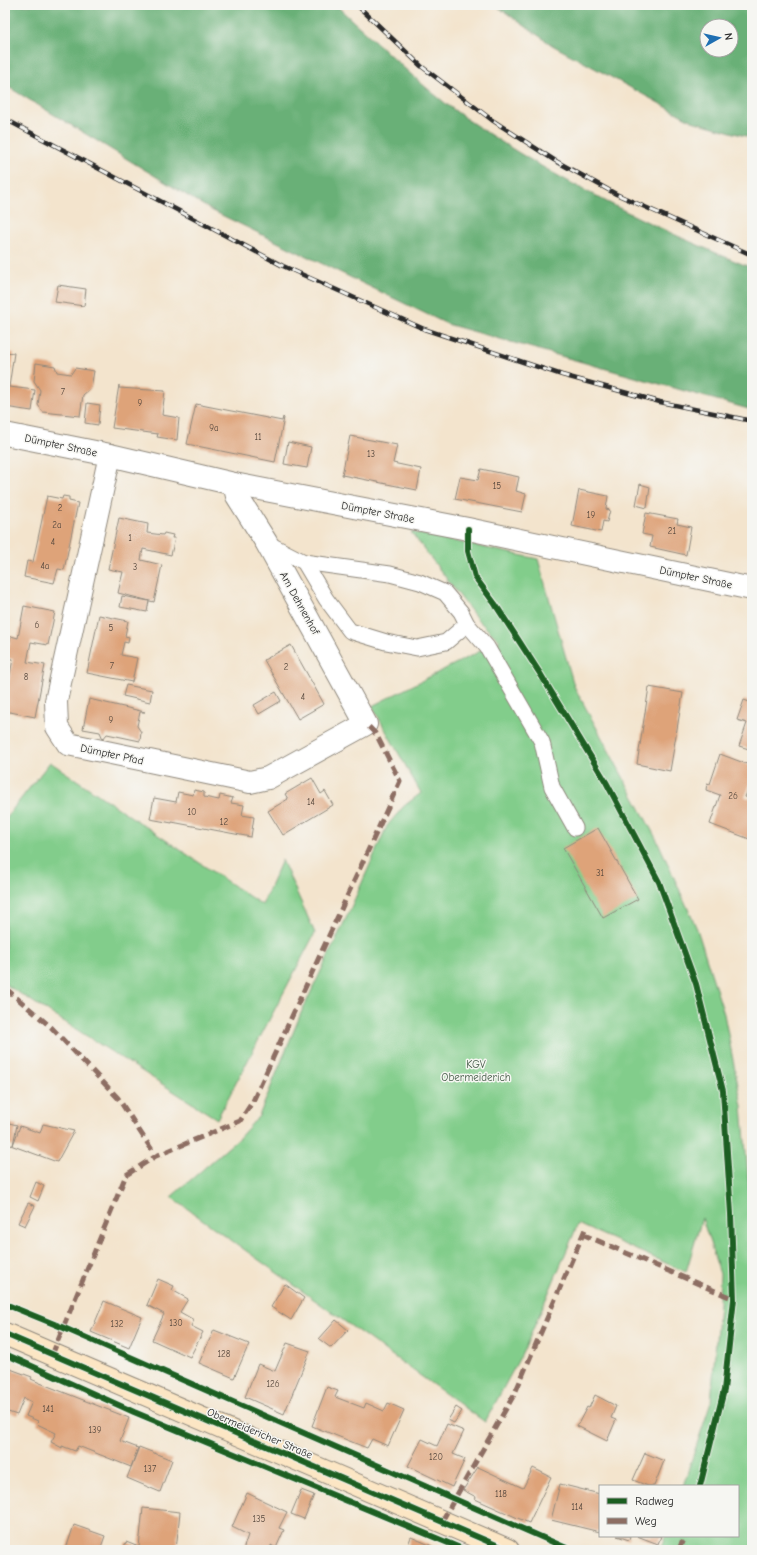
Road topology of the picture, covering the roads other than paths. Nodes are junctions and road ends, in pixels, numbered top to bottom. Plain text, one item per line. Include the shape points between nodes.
1 (5, 434) edge
2 (110, 455) junction
3 (234, 484) junction
4 (266, 542) junction
5 (304, 562) junction
6 (752, 589) edge
7 (467, 624) junction
8 (366, 724) joint
9 (574, 828) dead end
10 (5, 1334) edge
11 (508, 1550) edge

1 - 2 street, Dümpter Straße
2 - 3 street, Dümpter Straße
2 - 8 street, Dümpter Pfad via 56,701 57,727 68,744 250,782 268,778
3 - 4 street, Am Dehnenhof via 237,496
3 - 6 street, Dümpter Straße via 468,529
4 - 5 lane
4 - 8 street, Am Dehnenhof
5 - 7 lane via 390,574 420,582 445,593 461,612
5 - 7 lane via 326,599 350,630 386,642 418,648 446,642
7 - 9 lane via 487,648 542,742 552,787
10 - 11 main road, Obermeidericher Straße

